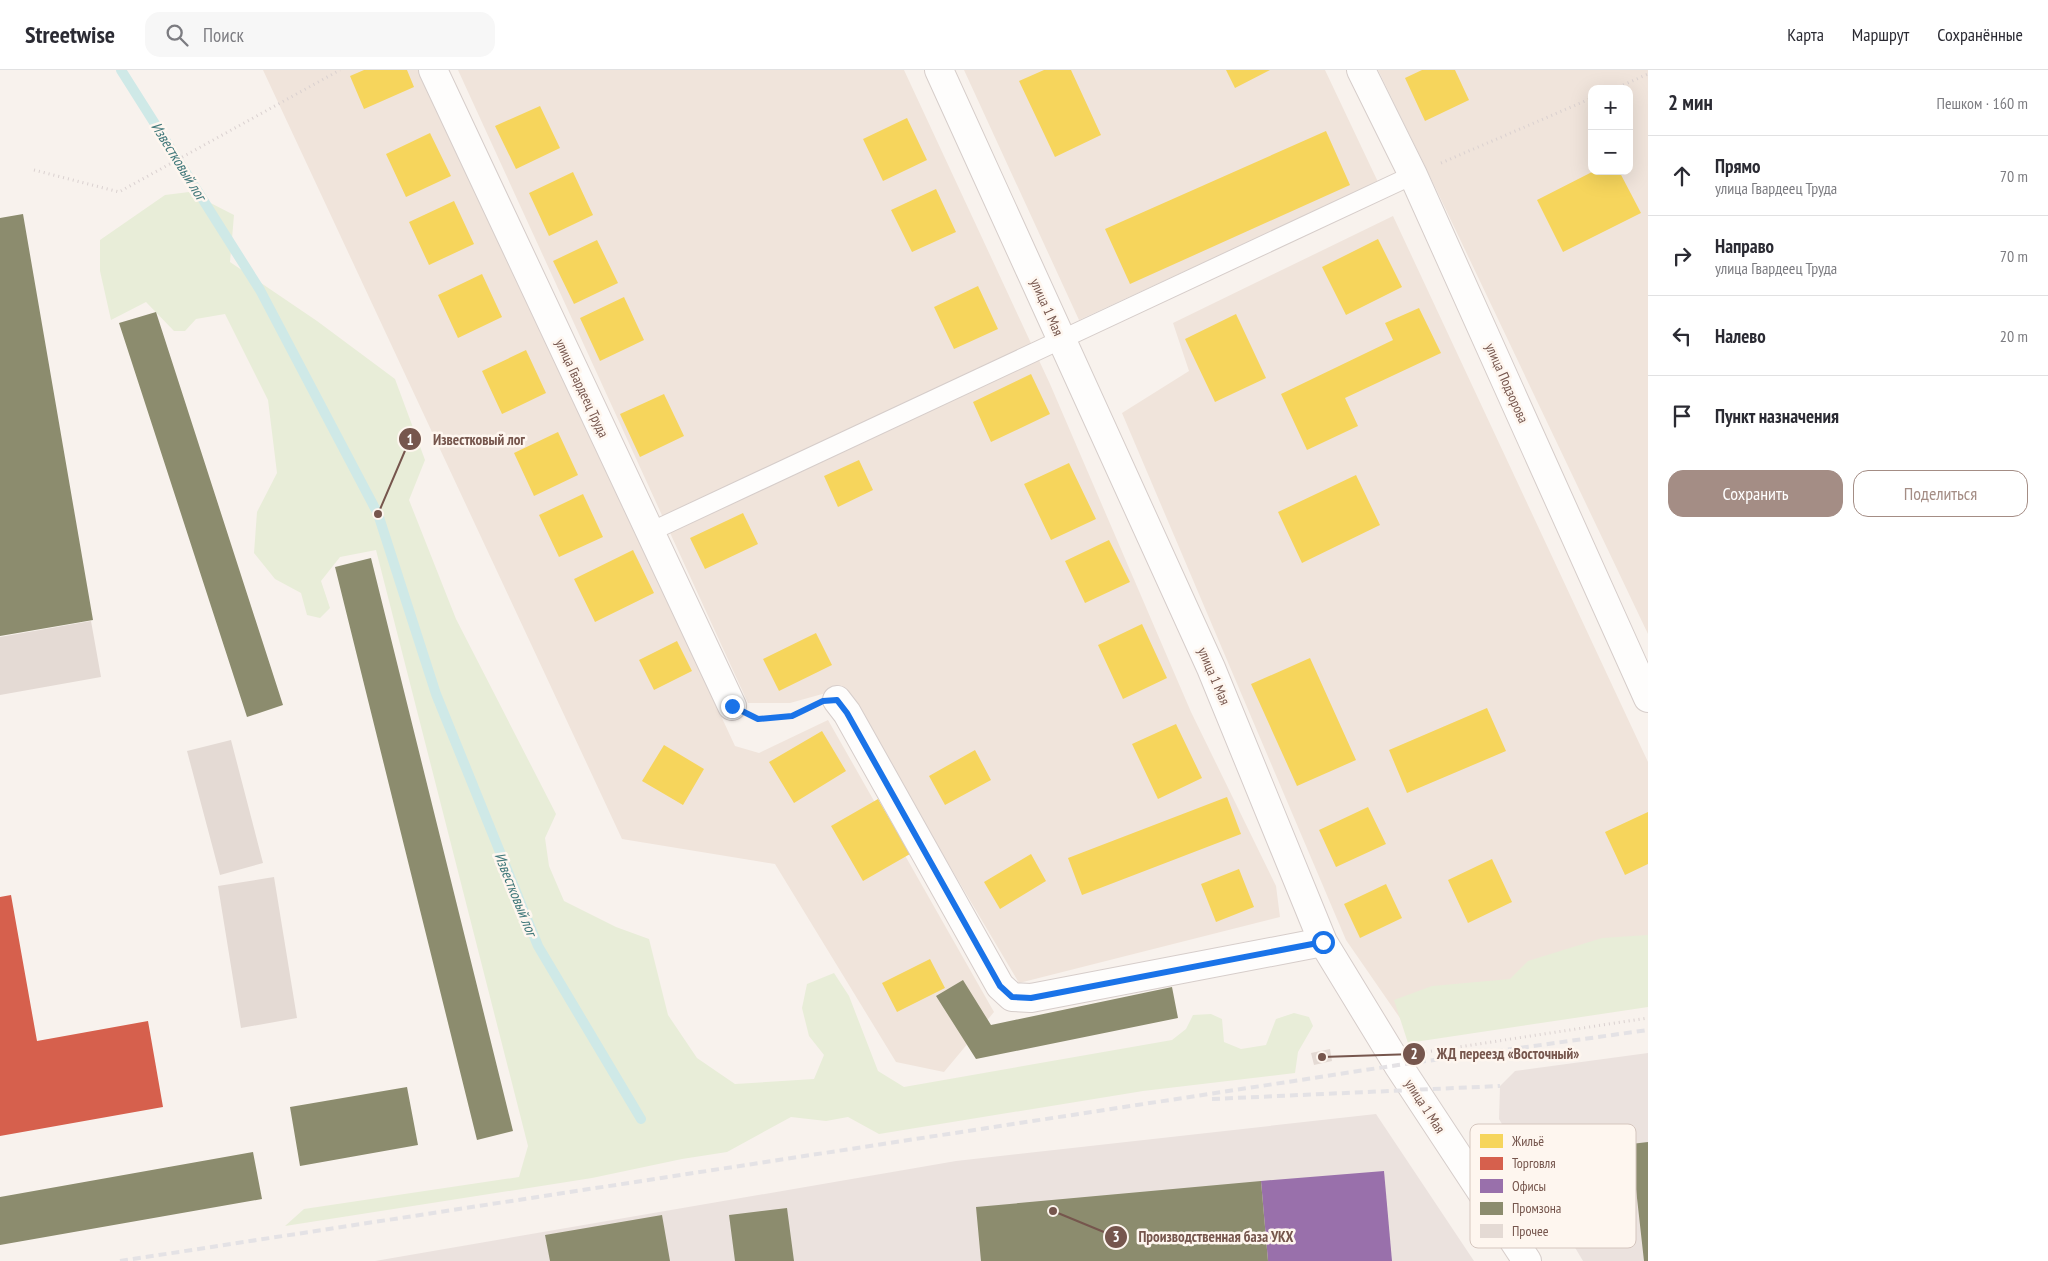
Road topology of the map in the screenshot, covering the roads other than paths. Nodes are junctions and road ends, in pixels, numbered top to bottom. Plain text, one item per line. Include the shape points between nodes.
1 (433, 70) edge
2 (939, 70) edge
3 (1361, 70) edge
4 (1413, 175) junction
5 (1061, 339) junction
6 (650, 532) junction
7 (1648, 698) edge
8 (837, 700) road end
9 (732, 706) road end
10 (1323, 942) junction
11 (1470, 1174) edge
12 (1518, 1248) edge
13 (1527, 1261) edge

1 - 6 street, улица Гвардеец Труда
2 - 5 street, улица 1 Мая
3 - 4 street, улица Подзорова
4 - 5 lane
4 - 7 street, улица Подзорова
5 - 6 lane
5 - 10 street, улица 1 Мая via 1211,668
6 - 9 street, улица Гвардеец Труда
8 - 10 street via 1000,986 1012,997 1031,998
10 - 11 street, улица 1 Мая
12 - 13 street, улица 1 Мая

